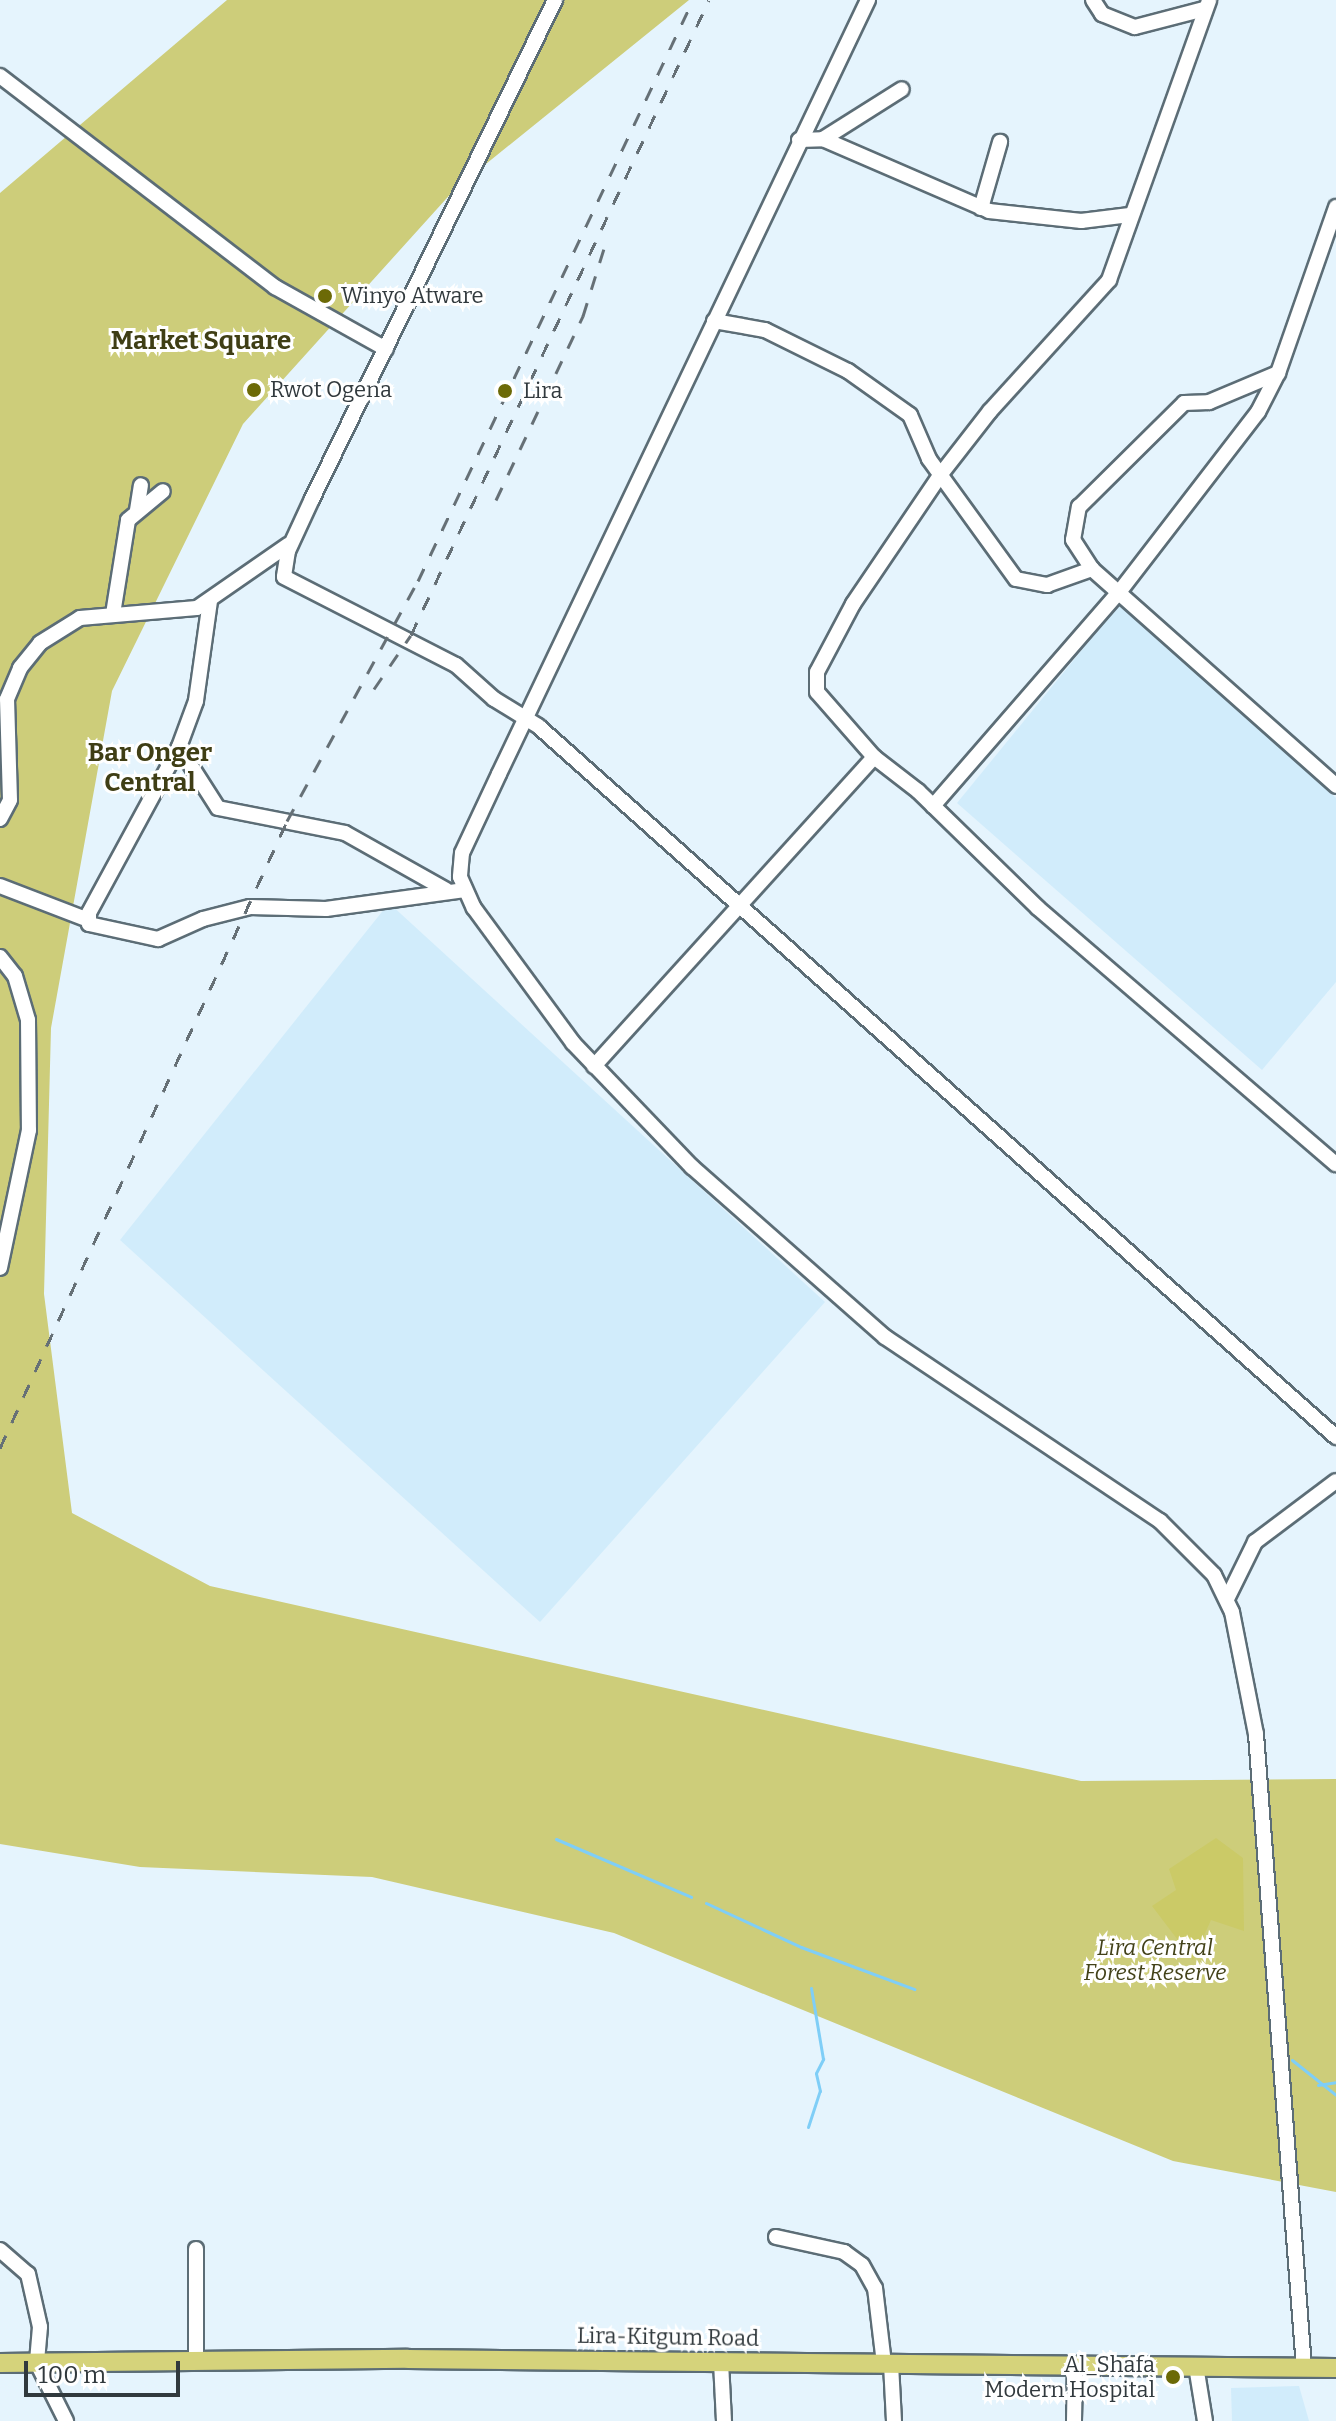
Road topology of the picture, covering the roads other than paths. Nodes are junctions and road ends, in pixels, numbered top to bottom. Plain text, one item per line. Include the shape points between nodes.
1 (555, 0) edge
2 (868, 0) edge
3 (1093, 0) edge
4 (1207, 4) edge
5 (0, 76) edge
6 (902, 89) dead end
7 (823, 139) junction
8 (799, 140) junction
9 (1000, 142) dead end
10 (1336, 207) edge
11 (981, 208) junction
12 (1130, 215) junction
13 (714, 321) junction
14 (386, 349) junction
15 (1278, 373) junction
16 (941, 474) junction
17 (141, 485) dead end
18 (163, 491) dead end
19 (137, 510) junction
20 (294, 539) junction
21 (1092, 569) junction
22 (1120, 591) junction
23 (210, 601) junction
24 (113, 614) junction
25 (526, 719) junction
26 (179, 747) junction
27 (874, 757) junction
28 (1336, 786) edge
29 (933, 806) junction
30 (0, 819) edge
31 (0, 886) edge
32 (446, 890) junction
33 (465, 890) junction
34 (741, 907) junction
35 (86, 919) junction
36 (0, 957) edge
37 (594, 1066) junction
38 (1334, 1160) edge
39 (0, 1268) edge
40 (1336, 1437) edge
41 (1336, 1481) edge
42 (1227, 1599) junction
43 (776, 2237) dead end
44 (196, 2249) dead end
45 (0, 2250) edge
46 (196, 2360) junction
47 (721, 2362) junction
48 (0, 2363) edge
49 (37, 2363) junction
50 (888, 2364) junction
51 (1075, 2365) junction
52 (1196, 2366) junction
53 (1304, 2368) junction
54 (1336, 2368) edge
55 (66, 2421) edge
56 (724, 2421) edge
57 (894, 2421) edge
58 (1074, 2421) edge
59 (1205, 2421) edge

1 - 14 street
2 - 8 street
3 - 4 street via 1102,14 1135,27
4 - 12 street
5 - 14 street via 275,287
6 - 7 street
7 - 8 street
7 - 11 street
8 - 13 street
9 - 11 street
10 - 15 street
11 - 12 street via 1081,221
12 - 16 street via 1100,295 990,411
13 - 16 street via 752,325 848,371 910,415
13 - 25 street
14 - 20 street
15 - 21 street via 1209,402 1184,403 1079,507 1073,540
15 - 22 street via 1258,412
16 - 21 street via 1016,579 1047,585
16 - 27 street via 853,604 817,672 817,692
17 - 19 street
18 - 19 street
19 - 24 street via 125,529
20 - 23 street via 278,556
20 - 25 street via 284,564 289,584 456,665
21 - 22 street
22 - 28 street
22 - 29 street
23 - 24 street via 158,615
23 - 26 street via 196,701
24 - 30 street via 70,622 40,643 20,668 7,699 10,800
25 - 33 street via 462,853
25 - 34 street
26 - 32 street via 218,808 345,833
26 - 35 street
27 - 29 street
27 - 34 street
29 - 38 street via 1038,908
31 - 35 street
32 - 33 street
32 - 35 street via 326,909 250,907 203,919 158,939 105,931
33 - 37 street via 516,967
34 - 37 street
34 - 40 street
36 - 39 street via 15,976 28,1020 29,1130
37 - 42 street via 692,1167 863,1319 1160,1521 1205,1562
41 - 42 street via 1255,1542
42 - 53 street via 1246,1664 1256,1734
43 - 50 street via 844,2252 862,2265 875,2288
44 - 46 street
45 - 49 street via 17,2261 33,2290 40,2327
46 - 47 main road, Lira-Kitgum Road
46 - 49 main road, Lira-Kitgum Road
47 - 50 main road, Lira-Kitgum Road
47 - 56 street
48 - 49 main road, Lira-Kitgum Road
49 - 55 street
50 - 51 main road, Lira-Kitgum Road
50 - 57 street
51 - 52 main road, Lira-Kitgum Road
51 - 58 street
52 - 53 main road, Lira-Kitgum Road
52 - 59 street
53 - 54 main road, Lira-Kitgum Road

